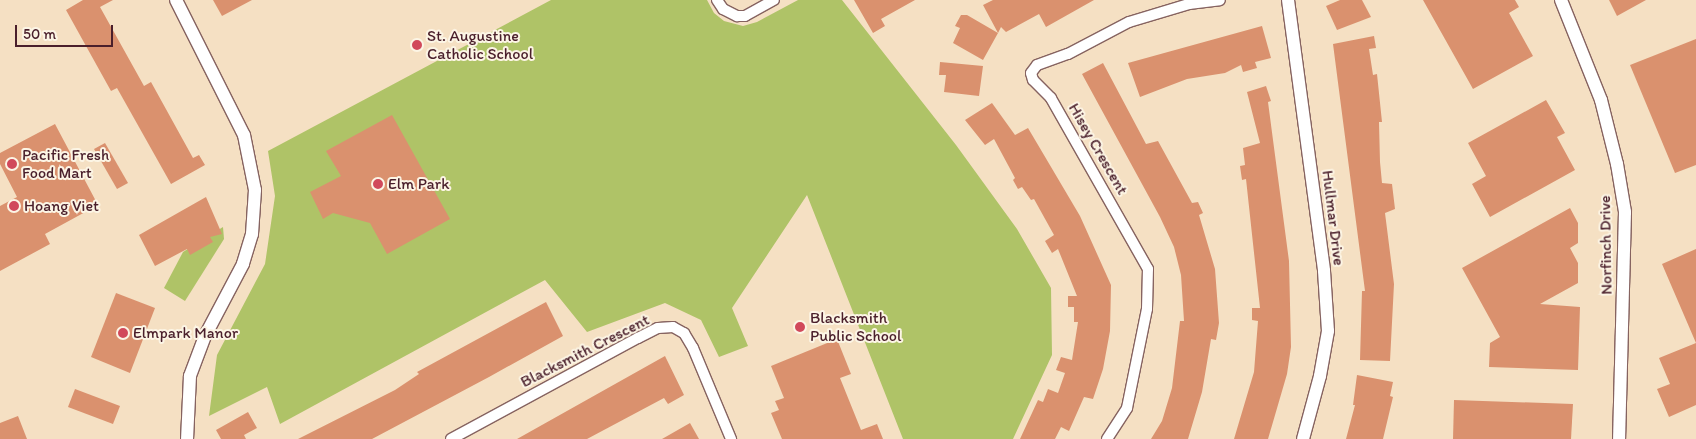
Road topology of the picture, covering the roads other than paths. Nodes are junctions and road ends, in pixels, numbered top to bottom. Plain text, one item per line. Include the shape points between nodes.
1 (176, 0) edge
2 (717, 0) edge
3 (774, 0) edge
4 (1220, 0) edge
5 (1288, 0) edge
6 (1562, 0) edge
7 (187, 439) edge
8 (451, 439) edge
9 (731, 439) edge
10 (1108, 439) edge
11 (1303, 439) edge
12 (1619, 439) edge

1 - 7 street via 244,134 255,190 252,234 243,264 205,336 190,376
2 - 3 street via 722,9 737,16 745,16
4 - 10 street, Hisey Crescent via 1189,4 1129,22 1068,54 1037,66 1031,73 1033,80 1051,98 1148,269 1147,309 1127,408
5 - 11 street, Hullmar Drive via 1324,271 1328,331
6 - 12 street, Norfinch Drive via 1601,100 1625,212
8 - 9 street, Blacksmith Crescent via 638,338 658,328 673,327 684,332 694,348

